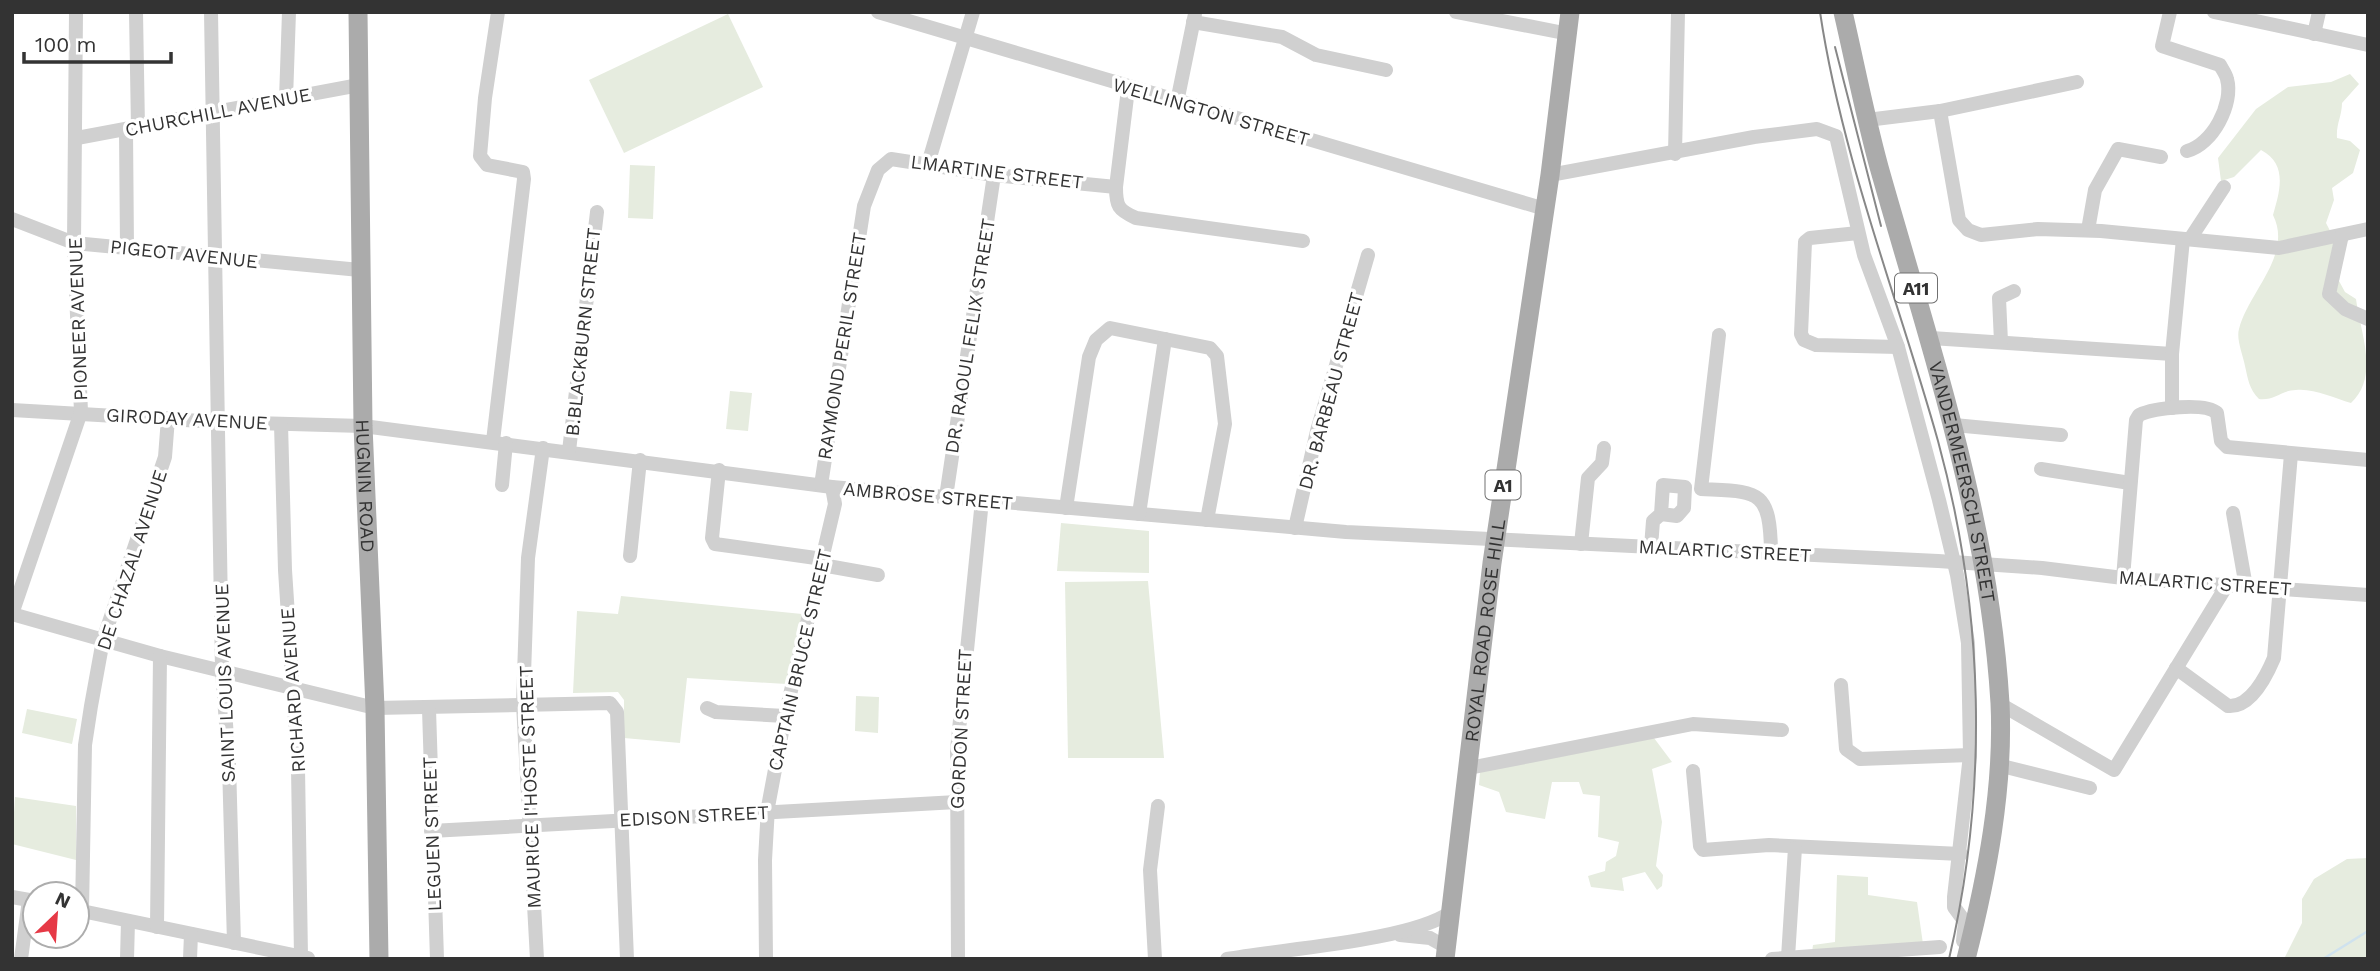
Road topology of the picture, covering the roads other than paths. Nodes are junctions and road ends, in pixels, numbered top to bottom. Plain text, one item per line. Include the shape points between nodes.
1 (76, 12) edge
2 (136, 12) edge
3 (211, 12) edge
4 (289, 12) edge
5 (358, 12) edge
6 (498, 12) edge
7 (878, 12) edge
8 (973, 12) edge
9 (1456, 12) edge
10 (1570, 12) edge
11 (1678, 12) edge
12 (1843, 12) edge
13 (2170, 12) edge
14 (2214, 12) edge
15 (2319, 12) edge
16 (1194, 17) edge
17 (1569, 34) junction
18 (2314, 34) junction
19 (965, 40) junction
20 (2368, 45) edge
21 (1386, 69) dead end
22 (2077, 82) dead end
23 (359, 85) junction
24 (1128, 89) junction
25 (286, 99) junction
26 (1177, 102) junction
27 (1940, 111) junction
28 (213, 113) junction
29 (1867, 120) junction
30 (132, 129) junction
31 (77, 138) junction
32 (2188, 151) dead end
33 (1675, 154) junction
34 (2161, 157) dead end
35 (928, 163) junction
36 (995, 175) junction
37 (1550, 175) junction
38 (1116, 187) junction
39 (2224, 187) dead end
40 (864, 206) joint
41 (1545, 209) junction
42 (597, 212) dead end
43 (12, 219) edge
44 (2368, 229) edge
45 (2088, 230) junction
46 (1858, 233) junction
47 (2342, 235) junction
48 (2186, 239) junction
49 (1303, 241) dead end
50 (74, 243) junction
51 (127, 249) junction
52 (1368, 255) dead end
53 (216, 258) junction
54 (360, 270) junction
55 (2014, 291) dead end
56 (2368, 319) edge
57 (1719, 335) dead end
58 (1931, 338) junction
59 (1165, 339) junction
60 (2001, 342) junction
61 (1898, 347) junction
62 (2172, 354) junction
63 (2172, 408) junction
64 (12, 410) edge
65 (81, 412) junction
66 (168, 418) junction
67 (219, 422) junction
68 (281, 424) junction
69 (1954, 425) junction
70 (363, 426) junction
71 (2061, 435) dead end
72 (500, 442) junction
73 (543, 448) junction
74 (1604, 449) dead end
75 (569, 451) junction
76 (2291, 454) junction
77 (640, 460) junction
78 (2368, 460) edge
79 (2041, 469) dead end
80 (719, 470) junction
81 (2130, 482) junction
82 (502, 485) dead end
83 (827, 486) junction
84 (1685, 487) junction
85 (1702, 489) junction
86 (946, 497) junction
87 (982, 500) junction
88 (1066, 508) junction
89 (2233, 513) dead end
90 (1139, 514) junction
91 (1661, 514) junction
92 (1207, 520) junction
93 (1295, 528) junction
94 (1496, 538) junction
95 (1581, 544) junction
96 (1651, 547) junction
97 (1771, 552) junction
98 (630, 556) dead end
99 (822, 562) junction
100 (1954, 562) junction
101 (1983, 564) junction
102 (878, 575) dead end
103 (2123, 578) junction
104 (2227, 585) junction
105 (2246, 587) junction
106 (2279, 589) junction
107 (2368, 594) edge
108 (12, 614) edge
109 (103, 640) junction
110 (160, 656) junction
111 (2176, 668) junction
112 (222, 670) junction
113 (1840, 685) dead end
114 (292, 689) junction
115 (523, 704) junction
116 (2000, 704) junction
117 (375, 708) junction
118 (706, 708) dead end
119 (429, 709) junction
120 (785, 716) junction
121 (1782, 730) dead end
122 (1970, 755) junction
123 (1998, 765) junction
124 (1469, 768) junction
125 (1693, 771) dead end
126 (2090, 788) dead end
127 (957, 802) junction
128 (1158, 806) dead end
129 (767, 813) junction
130 (623, 819) junction
131 (528, 824) junction
132 (431, 831) junction
133 (1795, 848) junction
134 (1961, 854) junction
135 (81, 880) edge
136 (1451, 912) junction
137 (91, 913) edge
138 (128, 921) junction
139 (158, 927) junction
140 (191, 934) junction
141 (1391, 934) junction
142 (234, 943) junction
143 (1940, 947) dead end
144 (1446, 953) edge
145 (280, 956) edge
146 (1788, 957) edge
147 (1967, 957) edge
148 (305, 958) edge
149 (127, 959) edge
150 (190, 959) edge
151 (379, 959) edge
152 (437, 959) edge
153 (537, 959) edge
154 (627, 959) edge
155 (766, 959) edge
156 (958, 959) edge
157 (1155, 959) edge
158 (1227, 959) edge
159 (1772, 959) edge

1 - 31 street, PIONEER AVENUE
2 - 30 street
3 - 28 street
4 - 25 street
5 - 23 main road, HUGNIN ROAD
6 - 72 street via 480,156 487,165 518,169 524,178
7 - 19 street, WELLINGTON STREET
8 - 19 street
9 - 17 street
10 - 17 main road, ROYAL ROAD ROSE HILL / A1
11 - 33 street
12 - 29 main road, VANDERMEERSCH STREET / A11
13 - 32 street via 2162,46 2220,65 2228,81 2225,106 2213,133
14 - 18 street
15 - 18 street
16 - 21 street via 1282,37 1316,54
16 - 26 street
17 - 37 main road, ROYAL ROAD ROSE HILL / A1
18 - 20 street
19 - 24 street, WELLINGTON STREET
19 - 35 street
22 - 27 street
23 - 25 street, CHURCHILL AVENUE
23 - 54 main road, HUGNIN ROAD
24 - 26 street, WELLINGTON STREET
24 - 38 street
25 - 28 street, CHURCHILL AVENUE
26 - 41 street, WELLINGTON STREET
27 - 29 street
27 - 45 street via 1959,220 1968,230 1981,235
28 - 30 street, CHURCHILL AVENUE
28 - 53 street, SAINT LOUIS AVENUE
29 - 58 main road, VANDERMEERSCH STREET / A11
30 - 31 street, CHURCHILL AVENUE
30 - 51 street
31 - 50 street, PIONEER AVENUE
33 - 37 street
33 - 46 street via 1754,136 1829,131 1836,136
34 - 45 street via 2118,149 2095,190
35 - 36 street, LMARTINE STREET
35 - 40 street, LMARTINE STREET via 891,159 878,170
36 - 38 street, LMARTINE STREET
36 - 86 street, DR. RAOUL FELIX STREET
37 - 41 main road, ROYAL ROAD ROSE HILL / A1
38 - 49 street via 1120,211 1136,218
39 - 48 street
40 - 83 street, RAYMOND PERIL STREET
41 - 94 main road, ROYAL ROAD ROSE HILL / A1
42 - 75 street, B.BLACKBURN STREET
43 - 50 street, PIGEOT AVENUE
44 - 47 street
45 - 48 street
46 - 61 street
46 - 61 street via 1810,237 1805,243 1801,334 1816,345
47 - 48 street via 2278,248
47 - 56 street via 2329,293 2345,309
48 - 62 street
50 - 51 street, PIGEOT AVENUE
50 - 65 street, PIONEER AVENUE
51 - 53 street, PIGEOT AVENUE
52 - 93 street, DR. BARBEAU STREET via 1317,431
53 - 54 street, PIGEOT AVENUE
53 - 67 street, SAINT LOUIS AVENUE
54 - 70 main road, HUGNIN ROAD
55 - 60 street via 1999,298
57 - 85 street
58 - 60 street
58 - 69 main road, VANDERMEERSCH STREET / A11
59 - 88 street via 1110,328 1096,340 1089,357
59 - 90 street
59 - 92 street via 1210,348 1217,356 1225,425
60 - 62 street
61 - 100 street
62 - 63 street
63 - 76 street via 2213,409 2221,441 2227,447
63 - 81 street via 2146,412 2136,420
64 - 65 street, GIRODAY AVENUE
65 - 66 street, GIRODAY AVENUE
65 - 108 street, PIONEER AVENUE
66 - 67 street, GIRODAY AVENUE
66 - 109 street, DE CHAZAL AVENUE via 165,457
67 - 68 street, GIRODAY AVENUE
67 - 112 street, SAINT LOUIS AVENUE
68 - 70 street, GIRODAY AVENUE
68 - 114 street, RICHARD AVENUE
69 - 71 street
69 - 101 main road, VANDERMEERSCH STREET / A11
70 - 72 street, AMBROSE STREET
70 - 117 main road, HUGNIN ROAD
72 - 73 street, AMBROSE STREET
72 - 82 street
73 - 75 street, AMBROSE STREET
73 - 115 street, MAURICE I'HOSTE STREET via 528,558
74 - 95 street via 1602,463 1588,478
75 - 77 street, AMBROSE STREET
76 - 78 street
76 - 106 street
77 - 80 street, AMBROSE STREET
77 - 98 street
79 - 81 street
80 - 83 street, AMBROSE STREET
80 - 99 street via 715,544
81 - 103 street
83 - 86 street, AMBROSE STREET
83 - 99 street, CAPTAIN BRUCE STREET via 835,504
84 - 85 street
84 - 91 street via 1684,508 1677,516
84 - 91 street via 1662,485
85 - 97 street via 1750,492 1759,499 1770,528
86 - 87 street, AMBROSE STREET
87 - 88 street, AMBROSE STREET
87 - 127 street, GORDON STREET via 964,655
88 - 90 street, AMBROSE STREET
89 - 105 street
90 - 92 street, AMBROSE STREET
91 - 96 street via 1653,521
92 - 93 street, AMBROSE STREET
93 - 94 street, AMBROSE STREET
94 - 95 street, MALARTIC STREET
94 - 124 main road, ROYAL ROAD ROSE HILL / A1
95 - 96 street, MALARTIC STREET
96 - 97 street, MALARTIC STREET
97 - 100 street, MALARTIC STREET
99 - 102 street
99 - 120 street, CAPTAIN BRUCE STREET
100 - 101 street, MALARTIC STREET
100 - 122 street via 1968,643
101 - 103 street, MALARTIC STREET
101 - 116 main road, VANDERMEERSCH STREET / A11
103 - 104 street, MALARTIC STREET
104 - 105 street, MALARTIC STREET
104 - 111 street
105 - 106 street, MALARTIC STREET
106 - 107 street, MALARTIC STREET
106 - 111 street via 2274,659 2244,703 2228,706
108 - 109 street
109 - 110 street
109 - 135 street, DE CHAZAL AVENUE via 85,745
110 - 112 street
110 - 139 street
111 - 116 street via 2114,769
112 - 114 street
112 - 142 street, SAINT LOUIS AVENUE
113 - 122 street via 1846,749 1852,756
114 - 117 street
114 - 148 street, RICHARD AVENUE
115 - 119 street
115 - 130 street via 610,703 617,712
115 - 131 street, MAURICE I'HOSTE STREET
116 - 123 main road, VANDERMEERSCH STREET / A11
117 - 119 street
117 - 151 main road, HUGNIN ROAD
118 - 120 street
119 - 132 street, LEGUEN STREET
120 - 129 street, CAPTAIN BRUCE STREET
121 - 124 street via 1693,724
122 - 134 street
123 - 126 street
123 - 147 main road, VANDERMEERSCH STREET / A11 via 1992,839
124 - 136 main road, ROYAL ROAD ROSE HILL / A1
125 - 133 street via 1702,849
127 - 129 street, EDISON STREET
127 - 156 street, GORDON STREET
128 - 157 street via 1150,870
129 - 130 street, EDISON STREET
129 - 155 street, CAPTAIN BRUCE STREET
130 - 131 street, EDISON STREET
130 - 154 street
131 - 132 street, EDISON STREET
131 - 153 street, MAURICE I'HOSTE STREET
132 - 152 street, LEGUEN STREET
133 - 134 street
133 - 146 street
134 - 147 street via 1954,907 1965,922
136 - 141 street via 1437,921
136 - 144 main road, ROYAL ROAD ROSE HILL / A1
137 - 138 street
138 - 139 street
138 - 149 street
139 - 140 street
140 - 142 street
140 - 150 street
141 - 144 street via 1430,938
141 - 158 street
142 - 145 street
143 - 146 street
145 - 148 street
146 - 159 street

